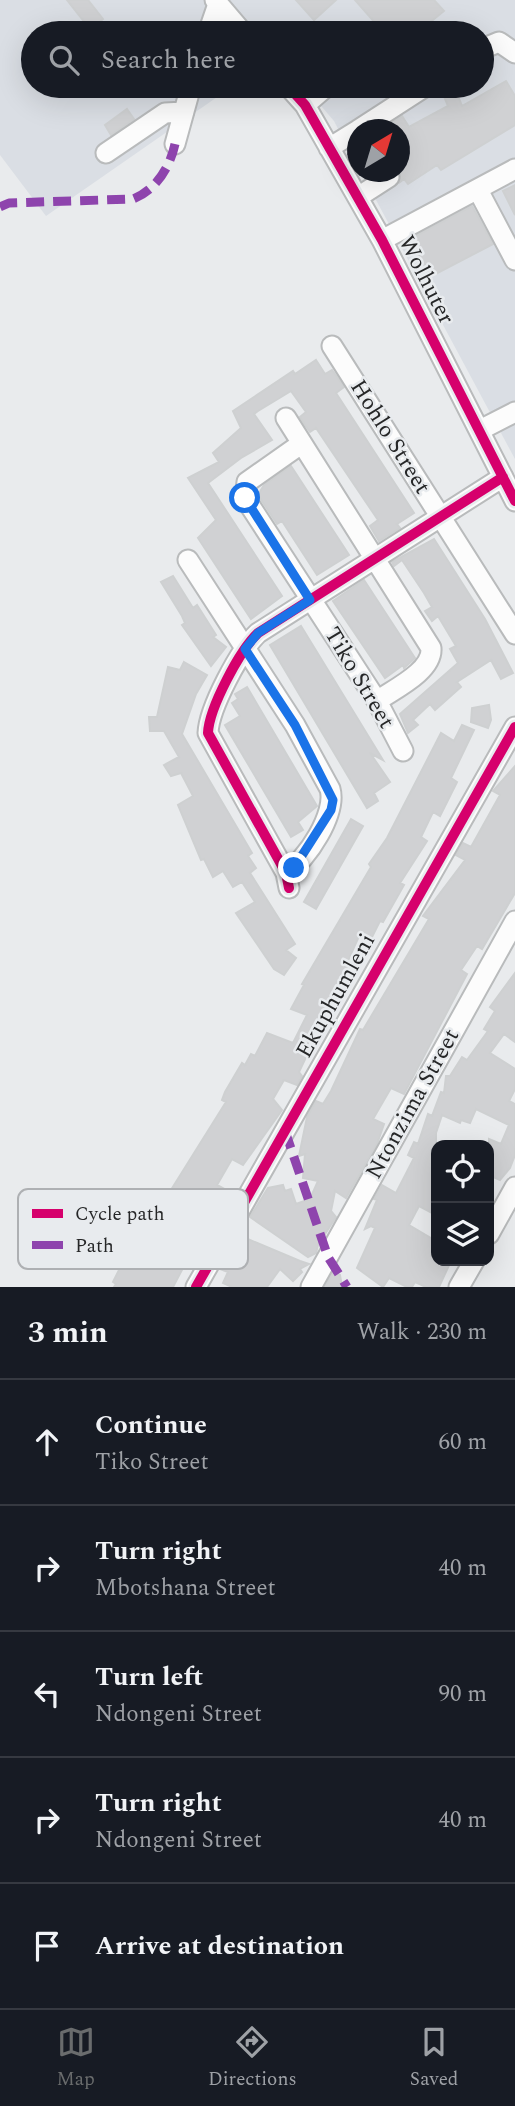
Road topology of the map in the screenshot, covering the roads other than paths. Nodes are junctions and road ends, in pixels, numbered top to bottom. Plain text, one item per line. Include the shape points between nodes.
1 (223, 4) edge
2 (214, 21) edge
3 (235, 21) edge
4 (494, 44) edge
5 (515, 53) edge
6 (188, 98) edge
7 (299, 98) edge
8 (313, 98) edge
9 (407, 98) edge
10 (305, 105) junction
11 (184, 111) junction
12 (375, 119) edge
13 (347, 137) edge
14 (175, 144) dead end
15 (329, 148) junction
16 (106, 153) dead end
17 (515, 169) edge
18 (380, 182) edge
19 (478, 190) junction
20 (358, 197) junction
21 (382, 240) junction
22 (515, 260) edge
23 (332, 346) dead end
24 (515, 412) edge
25 (286, 418) dead end
26 (480, 430) junction
27 (301, 444) junction
28 (503, 477) junction
29 (515, 501) edge
30 (440, 516) junction
31 (375, 559) junction
32 (188, 560) dead end
33 (310, 600) junction
34 (515, 634) edge
35 (245, 649) junction
36 (377, 701) junction
37 (515, 727) edge
38 (402, 751) dead end
39 (515, 921) edge
40 (515, 1187) edge
41 (248, 1196) edge
42 (494, 1225) edge
43 (471, 1266) edge
44 (206, 1269) edge
45 (196, 1287) edge
46 (311, 1287) edge
47 (459, 1287) edge

1 - 2 street
1 - 3 street
4 - 5 street via 499,42
6 - 11 street
7 - 10 street, Wolhuter
8 - 10 street
9 - 12 street
10 - 15 street, Wolhuter
11 - 14 street
11 - 16 street via 165,113
13 - 15 street
15 - 20 street, Wolhuter
17 - 19 street
18 - 20 street
19 - 21 street
19 - 22 street
20 - 21 street, Wolhuter
21 - 26 street, Wolhuter
23 - 30 street, Hohlo Street
24 - 26 street
25 - 27 street
26 - 28 street, Wolhuter
27 - 31 street
27 - 33 street, Tiko Street via 247,482 245,498
28 - 29 street, Wolhuter
28 - 30 street
30 - 31 street
30 - 34 street, Hohlo Street
31 - 33 street
31 - 36 street via 429,641 432,655 424,667
32 - 35 street
33 - 35 street via 258,633
33 - 36 street, Tiko Street
35 - 35 street via 211,714 208,733 288,880 333,800 295,725
36 - 38 street, Tiko Street
37 - 41 street, Ekuphumleni
39 - 46 street, Ntonzima Street
40 - 42 street
43 - 47 street
44 - 45 street, Ekuphumleni

